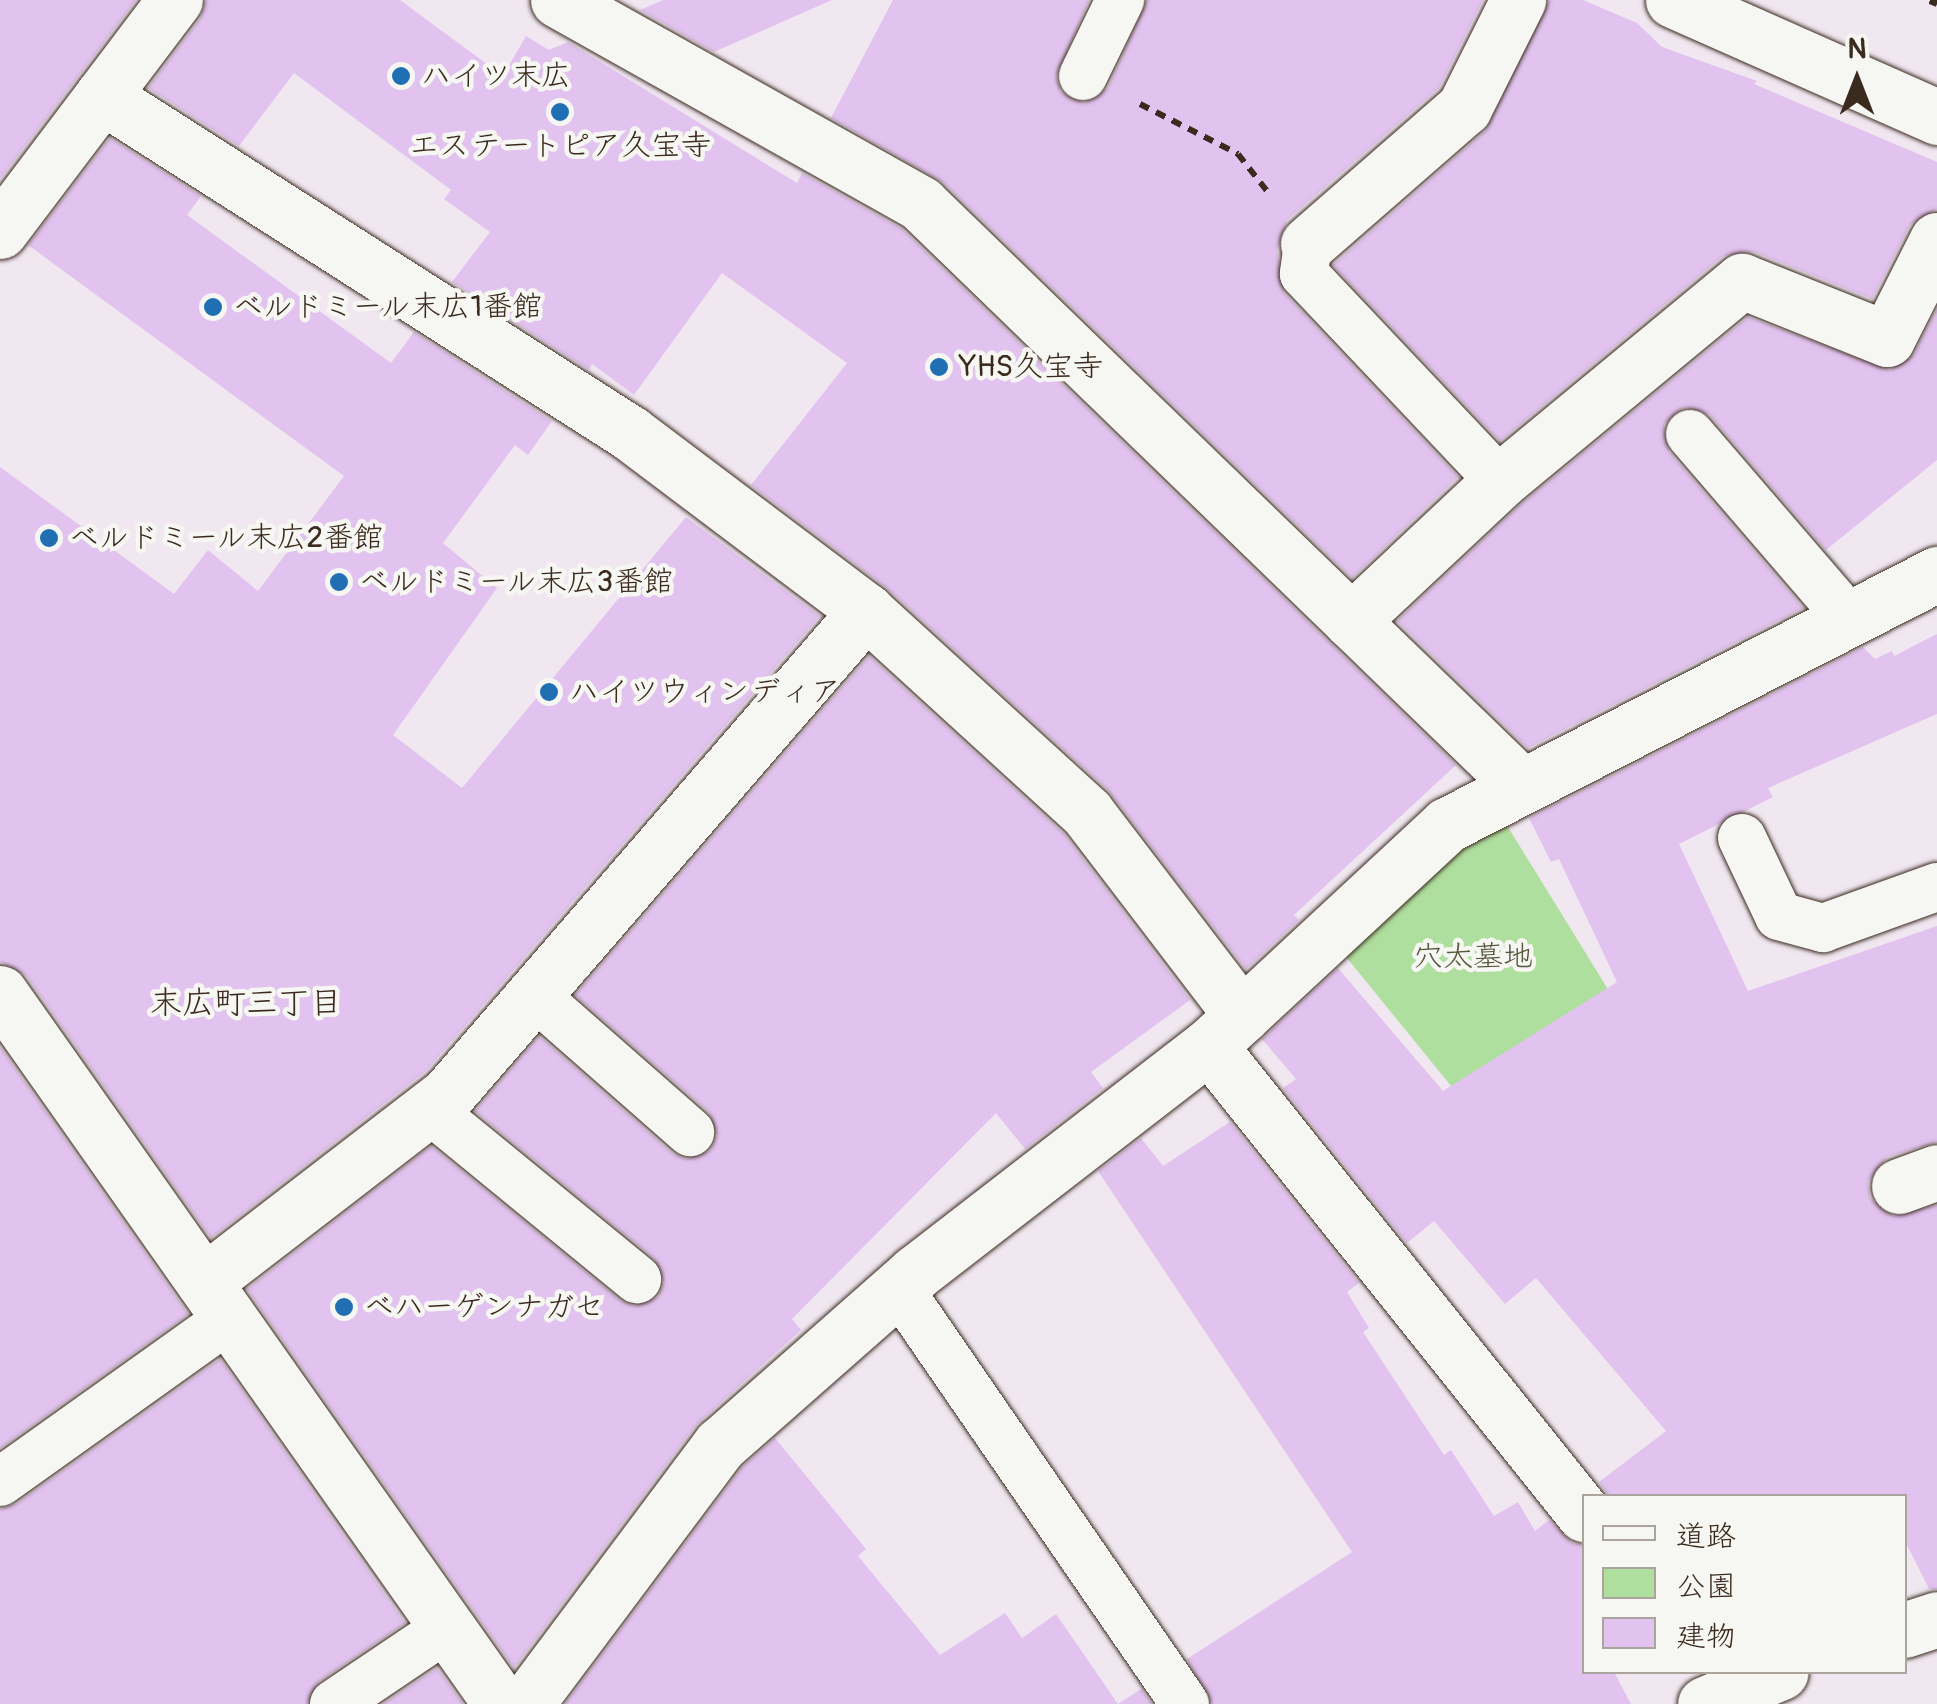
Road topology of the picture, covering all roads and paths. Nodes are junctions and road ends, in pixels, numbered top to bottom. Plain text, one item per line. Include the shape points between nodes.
1 (175, 0) edge
2 (558, 0) edge
3 (1120, 0) edge
4 (1518, 0) edge
5 (1673, 0) edge
6 (1083, 76) joint
7 (102, 96) junction
8 (1937, 117) edge
9 (0, 231) edge
10 (1937, 240) edge
11 (1308, 244) junction
12 (1690, 434) dead end
13 (1500, 481) junction
14 (1937, 574) edge
15 (866, 611) junction
16 (1849, 619) junction
17 (1351, 622) junction
18 (1522, 786) junction
19 (1742, 838) dead end
20 (1937, 887) edge
21 (0, 993) edge
22 (534, 995) junction
23 (1226, 1031) junction
24 (429, 1109) junction
25 (690, 1132) dead end
26 (637, 1280) dead end
27 (899, 1288) junction
28 (217, 1300) junction
29 (0, 1482) edge
30 (1582, 1511) edge
31 (1937, 1619) edge
32 (448, 1627) junction
33 (1907, 1629) edge
34 (1775, 1674) edge
35 (1720, 1692) edge
36 (334, 1704) edge
37 (501, 1704) edge
38 (526, 1704) edge
39 (1185, 1704) edge

1 - 7 street
2 - 17 street via 922,204
3 - 6 lane
4 - 11 street via 1464,108
5 - 8 street
6 - 11 path via 1238,154
7 - 9 street
7 - 15 street via 630,432
10 - 13 street via 1888,339 1742,281
11 - 13 lane via 1304,274
12 - 16 lane
13 - 17 street
14 - 16 street
15 - 22 street
15 - 23 street via 1087,813
16 - 18 street
17 - 18 street
18 - 23 street via 1447,825
19 - 20 lane via 1779,916 1823,928
21 - 28 street
22 - 24 street
22 - 25 lane
23 - 27 street
23 - 30 street
24 - 26 lane
24 - 28 street
27 - 38 street via 720,1445
27 - 39 lane
28 - 29 lane
28 - 32 street
31 - 33 street
32 - 36 lane
32 - 37 street
34 - 35 street

